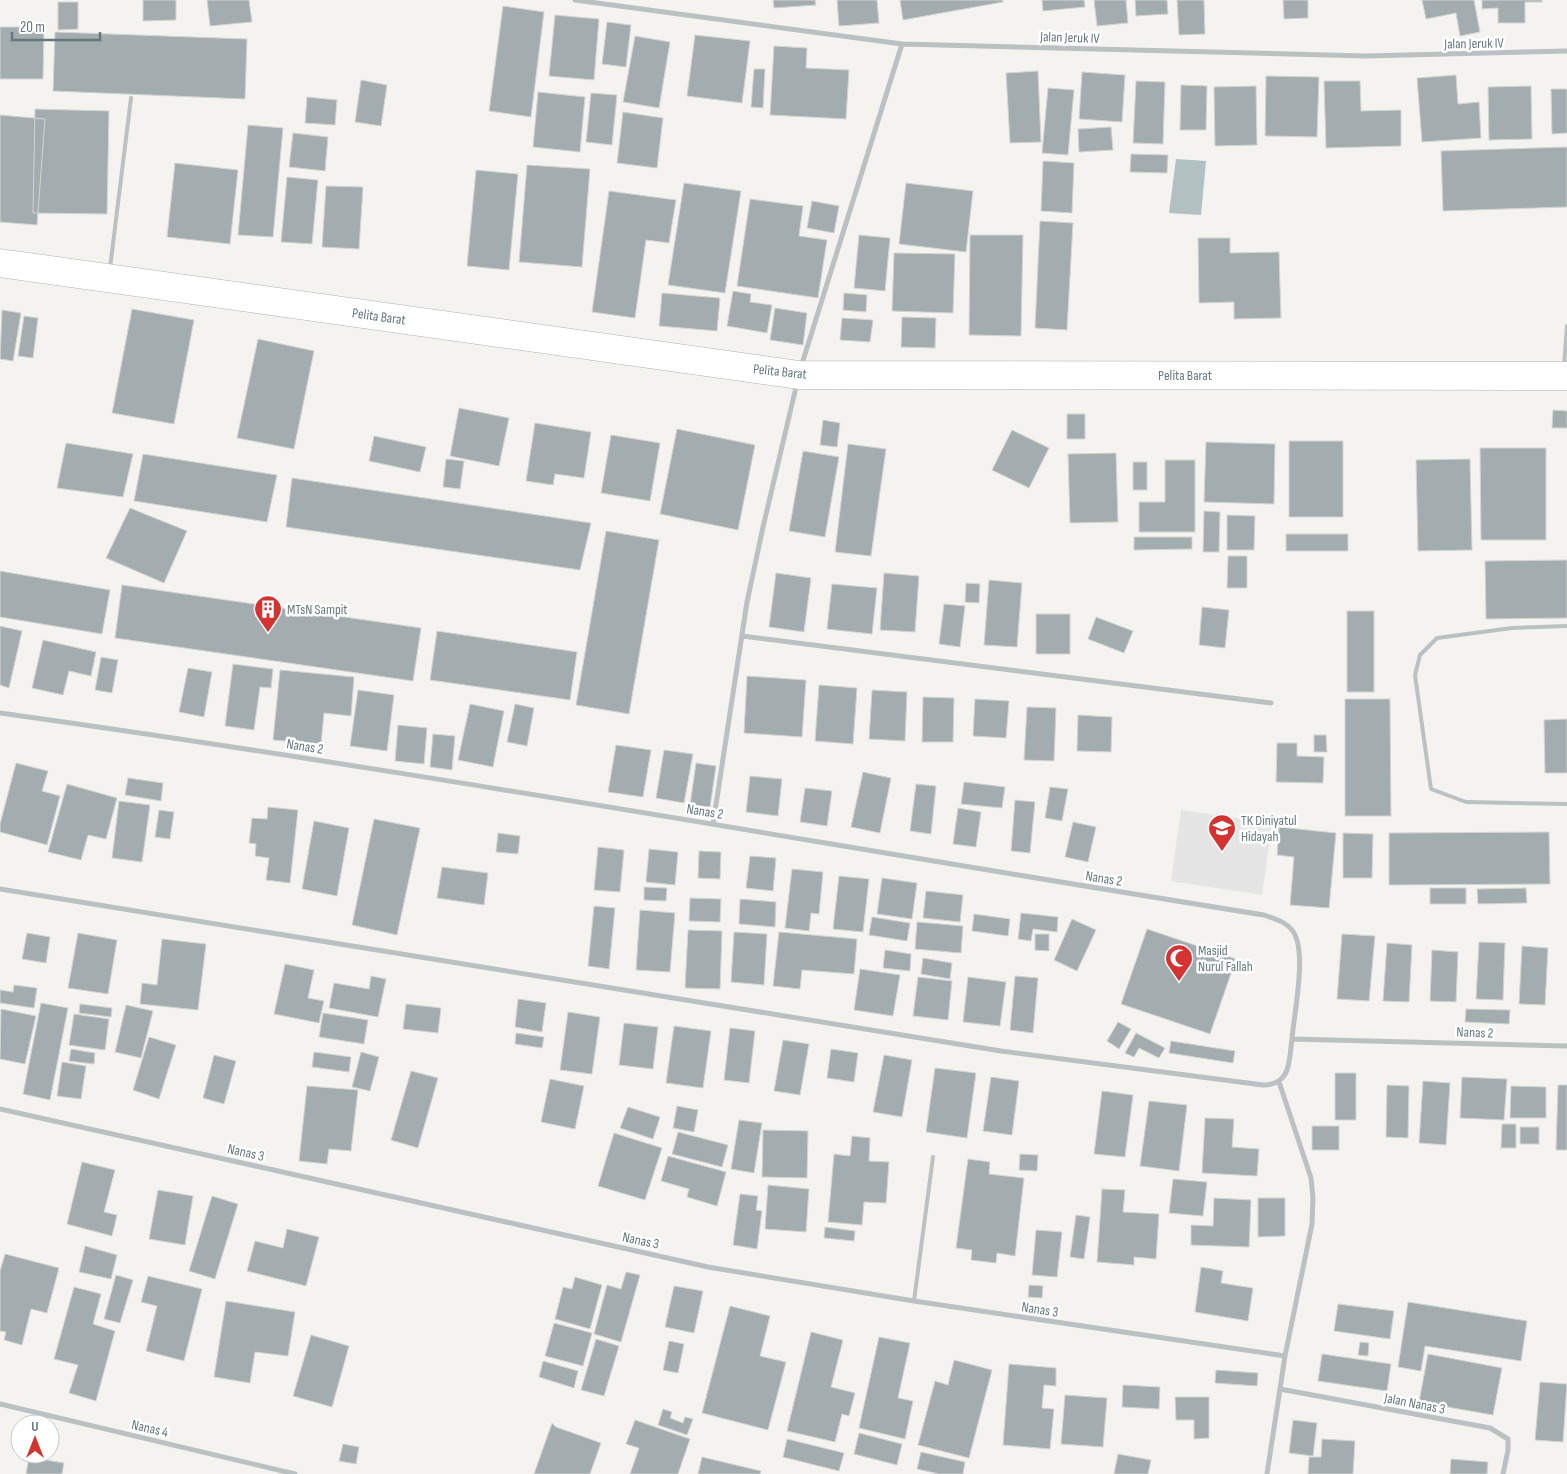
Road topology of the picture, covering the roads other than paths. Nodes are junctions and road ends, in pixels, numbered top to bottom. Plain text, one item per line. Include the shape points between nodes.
1 (575, 0) edge
2 (902, 44) junction
3 (1567, 51) edge
4 (131, 98) dead end
5 (0, 263) edge
6 (109, 278) junction
7 (1567, 326) edge
8 (799, 375) junction
9 (1565, 376) edge
10 (1567, 626) edge
11 (742, 636) junction
12 (1271, 702) dead end
13 (0, 713) edge
14 (1567, 804) edge
15 (713, 824) junction
16 (0, 889) edge
17 (1292, 1038) junction
18 (1567, 1046) edge
19 (1279, 1082) junction
20 (0, 1108) edge
21 (933, 1157) dead end
22 (914, 1301) junction
23 (1285, 1356) junction
24 (1280, 1389) junction
25 (0, 1404) edge
26 (295, 1474) edge
27 (1267, 1474) edge
28 (1503, 1474) edge

1 - 2 street, Jalan Jeruk IV
2 - 3 street, Jalan Jeruk IV via 1366,56
2 - 8 street
4 - 6 lane
5 - 6 street, Pelita Barat
6 - 8 street, Pelita Barat
7 - 9 lane
8 - 9 street, Pelita Barat
8 - 11 street via 762,527
10 - 14 lane via 1512,628 1437,638 1420,655 1415,675 1431,789 1466,802
11 - 12 street
11 - 15 street
13 - 15 street, Nanas 2 via 236,746
15 - 17 street, Nanas 2 via 964,868 1264,915 1278,920 1292,929 1298,943
16 - 19 street via 1001,1051 1262,1085
17 - 18 street, Nanas 2
17 - 19 street, Nanas 2 via 1287,1071
19 - 23 street via 1311,1178 1313,1198 1312,1224
20 - 22 street, Nanas 3 via 699,1265
21 - 22 lane
22 - 23 street, Nanas 3
23 - 24 street
24 - 27 street
24 - 28 street, Jalan Nanas 3 via 1490,1428 1508,1439
25 - 26 street, Nanas 4

